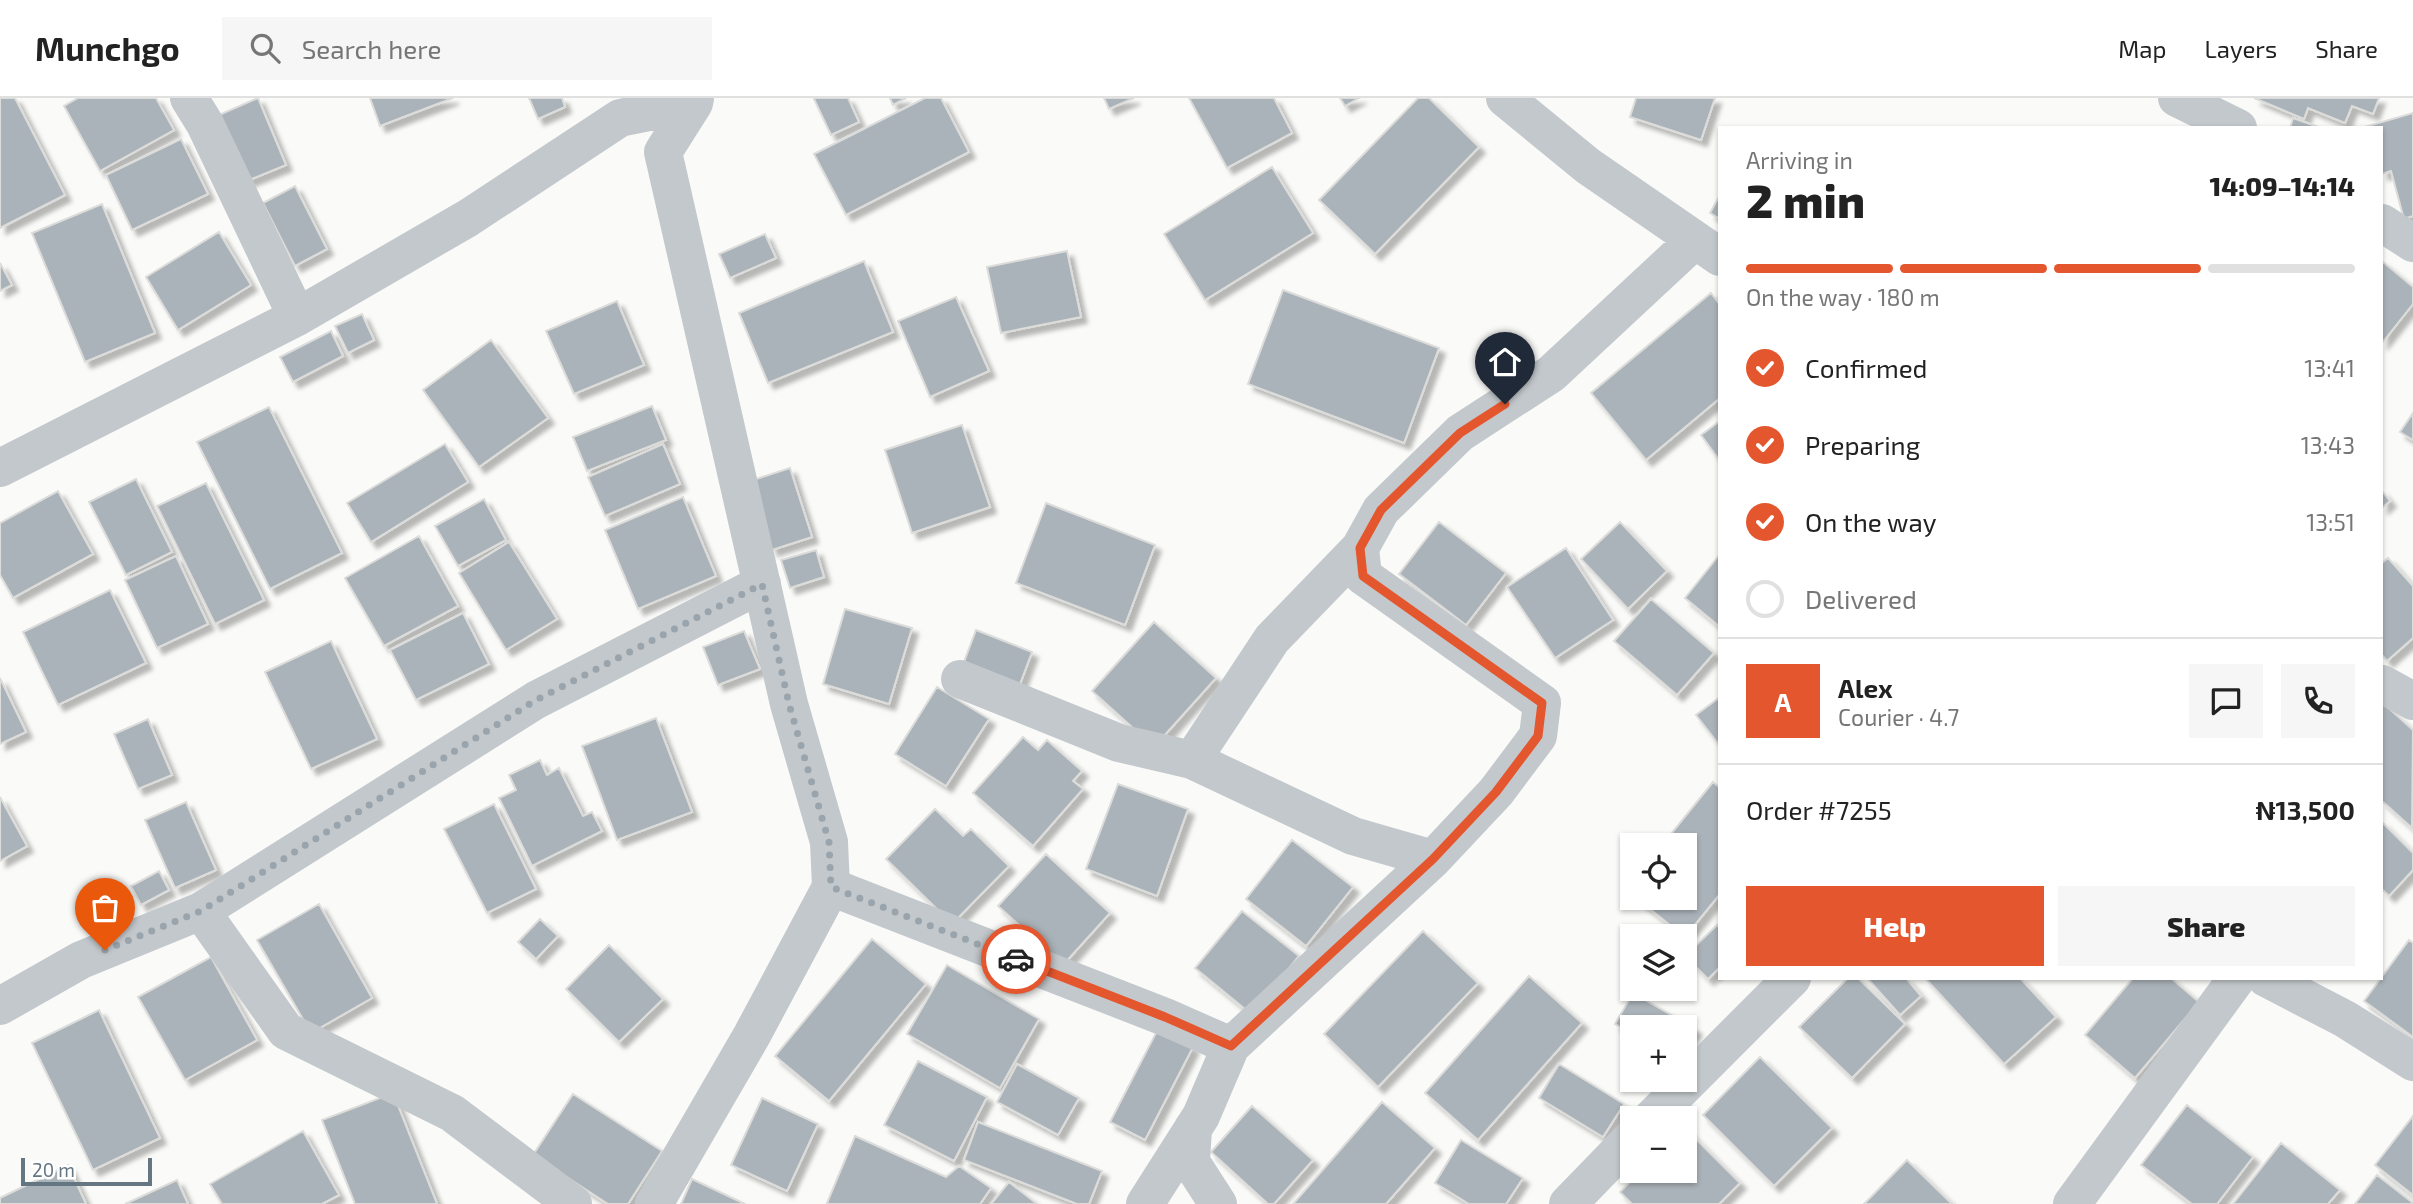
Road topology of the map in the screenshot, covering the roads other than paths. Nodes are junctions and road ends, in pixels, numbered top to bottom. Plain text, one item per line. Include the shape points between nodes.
1 (189, 98) edge
2 (1505, 98) edge
3 (2177, 98) edge
4 (694, 100) edge
5 (2234, 126) edge
6 (2383, 224) edge
7 (2413, 243) edge
8 (1708, 248) edge
9 (298, 317) junction
10 (0, 468) edge
11 (1360, 548) junction
12 (762, 584) junction
13 (960, 679) dead end
14 (2383, 685) edge
15 (2413, 701) edge
16 (1192, 760) junction
17 (1433, 859) junction
18 (831, 887) junction
19 (201, 911) junction
20 (1790, 980) edge
21 (2236, 980) edge
22 (2270, 980) edge
23 (0, 1006) edge
24 (1231, 1046) junction
25 (2413, 1062) edge
26 (1664, 1106) edge
27 (1193, 1128) junction
28 (1620, 1150) edge
29 (573, 1204) edge
30 (654, 1204) edge
31 (1144, 1204) edge
32 (1218, 1204) edge
33 (1568, 1204) edge
34 (2072, 1204) edge

1 - 9 street
2 - 8 street via 1588,166
3 - 5 street
4 - 9 street via 620,118 468,218
4 - 12 street via 663,152
6 - 7 street
8 - 11 street via 1551,374 1460,433 1381,510
9 - 10 street
11 - 16 street via 1272,639
11 - 17 street via 1363,576 1542,703 1538,736 1496,792
12 - 18 street via 789,704 829,842
12 - 19 street via 536,700
13 - 16 street via 1119,743
14 - 15 street
16 - 17 street via 1353,836
17 - 24 street
18 - 24 street
18 - 30 street
19 - 23 street via 81,960
19 - 29 street via 286,1031 452,1113
20 - 26 street
21 - 34 street
22 - 25 street via 2345,1019
24 - 27 street
27 - 31 street
27 - 32 street via 1191,1162
28 - 33 street

